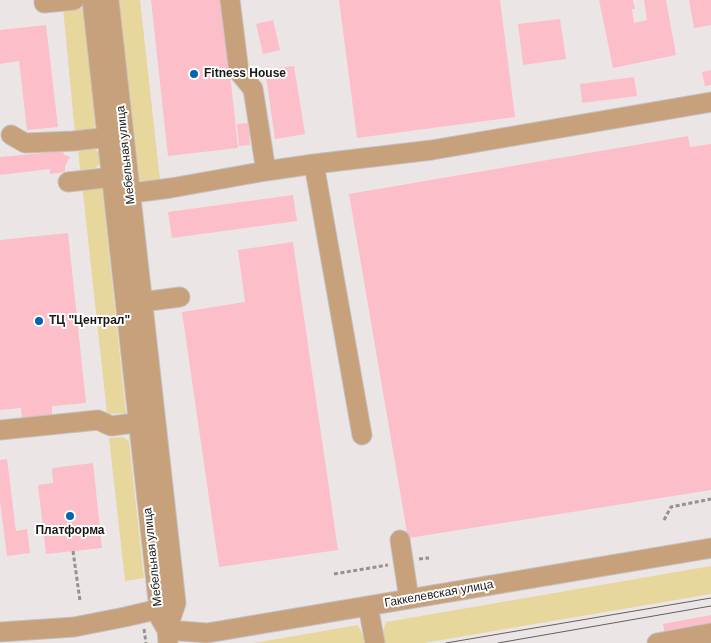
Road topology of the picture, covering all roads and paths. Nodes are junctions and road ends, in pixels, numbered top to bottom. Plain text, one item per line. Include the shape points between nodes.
1 (74, 0) edge
2 (92, 0) edge
3 (109, 0) edge
4 (230, 0) edge
5 (44, 2) edge
6 (711, 102) edge
7 (11, 135) dead end
8 (116, 136) junction
9 (314, 164) junction
10 (266, 171) junction
11 (120, 176) junction
12 (68, 182) dead end
13 (122, 195) junction
14 (180, 297) dead end
15 (142, 302) junction
16 (147, 421) junction
17 (0, 430) edge
18 (362, 435) dead end
19 (711, 499) edge
20 (664, 520) dead end
21 (400, 540) dead end
22 (711, 548) edge
23 (72, 551) dead end
24 (429, 558) dead end
25 (404, 562) junction
26 (334, 574) dead end
27 (409, 599) junction
28 (80, 601) dead end
29 (368, 606) junction
30 (159, 609) junction
31 (0, 632) edge
32 (711, 633) edge
33 (168, 637) edge
34 (375, 643) edge
35 (657, 643) edge

1 - 5 street
2 - 8 street, Мебельная улица
3 - 8 street, Мебельная улица
4 - 10 street via 239,72 253,89
6 - 9 street via 432,150
7 - 8 street via 25,144
8 - 11 street, Мебельная улица
9 - 10 street
9 - 18 street
10 - 13 street
11 - 12 street
11 - 13 street, Мебельная улица
13 - 15 street, Мебельная улица
13 - 16 street, Мебельная улица
14 - 15 street
15 - 16 street, Мебельная улица
16 - 17 street via 111,426 98,420
16 - 30 street, Мебельная улица
16 - 33 street, Мебельная улица via 176,603
19 - 20 path via 671,507
21 - 25 street
22 - 27 street, Гаккелевская улица via 669,547 433,586
23 - 28 path
24 - 25 path
25 - 26 path
25 - 27 street
27 - 29 street, Гаккелевская улица
29 - 33 street, Гаккелевская улица via 339,603 207,633
29 - 34 street
30 - 31 street via 74,627
30 - 33 street, Мебельная улица
32 - 35 street

